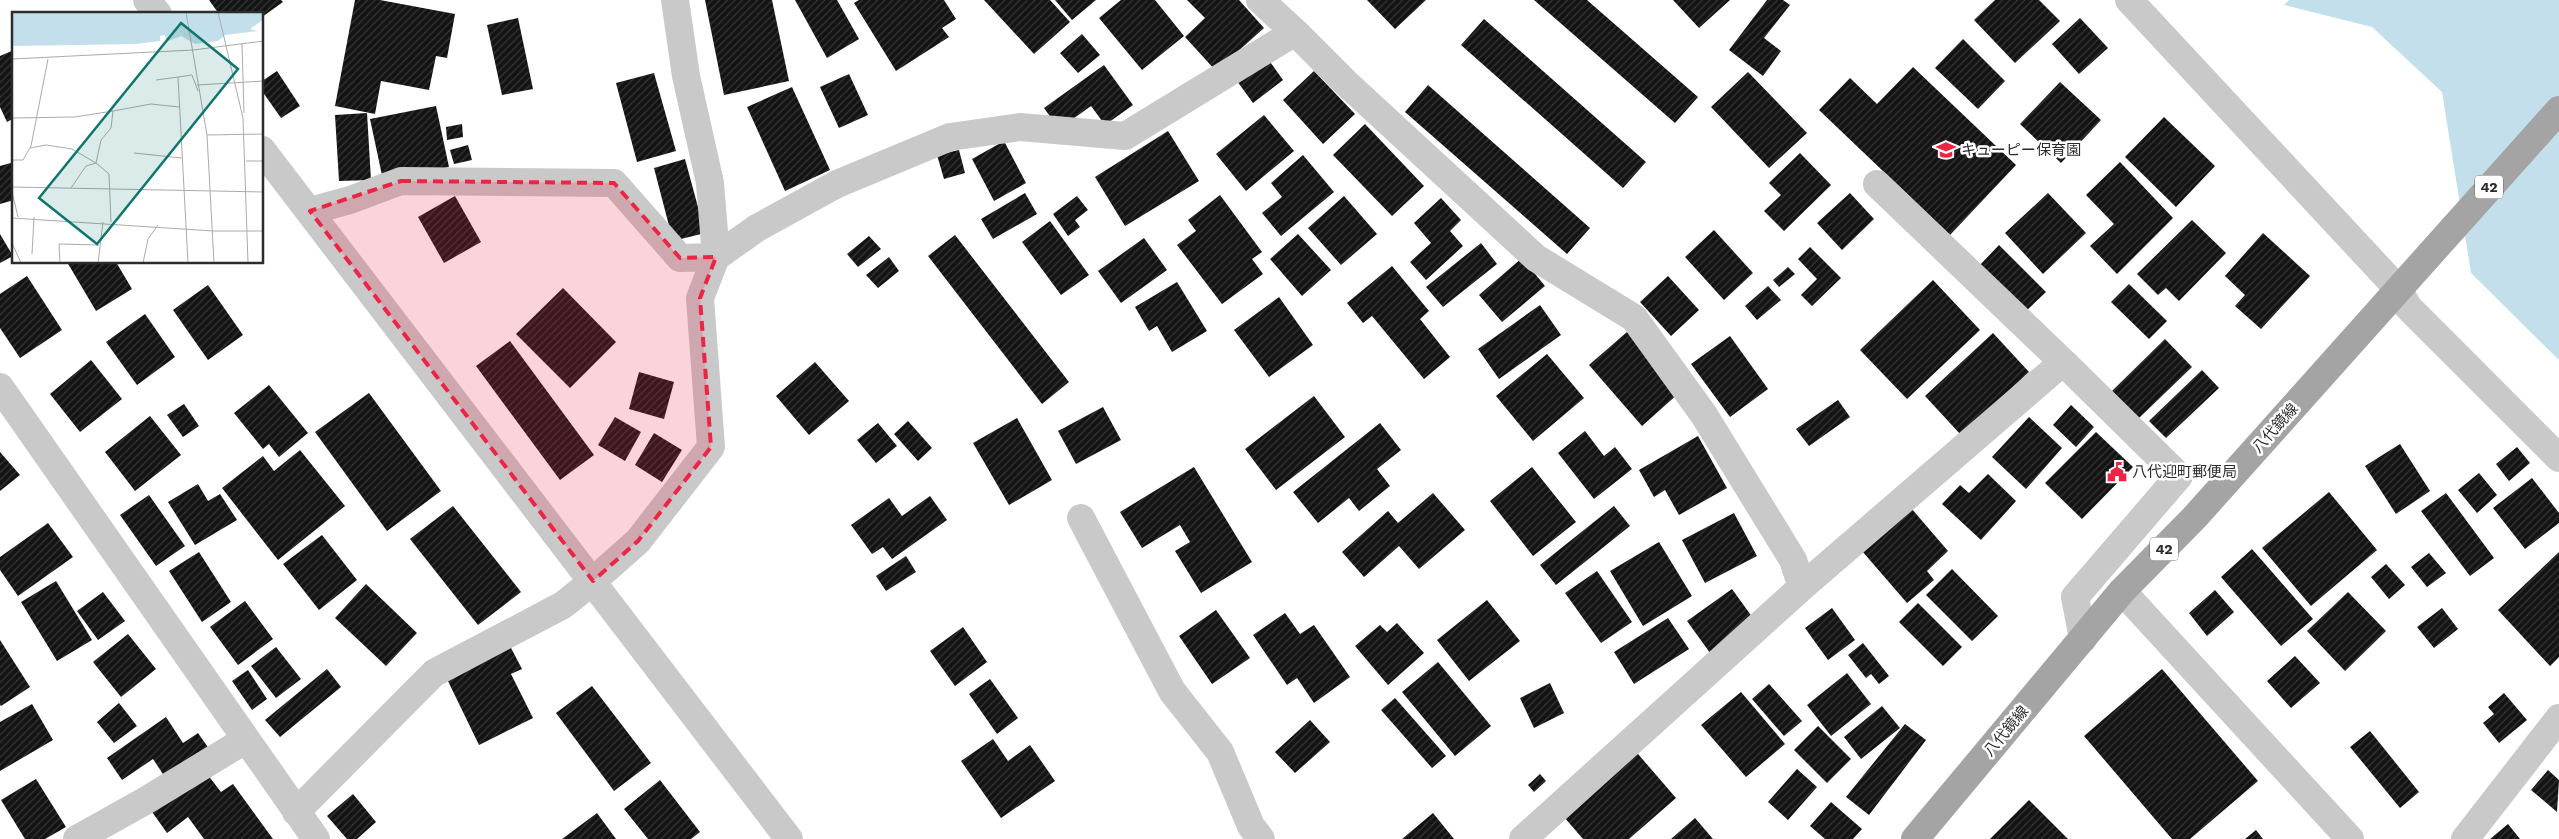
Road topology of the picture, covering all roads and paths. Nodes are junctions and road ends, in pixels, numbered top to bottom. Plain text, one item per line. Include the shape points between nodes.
1 (147, 0) edge
2 (675, 0) edge
3 (1260, 0) edge
4 (2129, 0) edge
5 (156, 12) edge
6 (1295, 32) junction
7 (2559, 110) edge
8 (264, 153) edge
9 (1877, 184) dead end
10 (310, 212) junction
11 (716, 257) junction
12 (2399, 290) junction
13 (2063, 362) junction
14 (0, 387) edge
15 (2559, 458) edge
16 (1081, 518) dead end
17 (593, 581) junction
18 (1802, 587) junction
19 (2122, 591) junction
20 (2083, 639) junction
21 (2559, 718) edge
22 (244, 740) junction
23 (296, 812) junction
24 (77, 839) edge
25 (316, 839) edge
26 (789, 839) edge
27 (1261, 839) edge
28 (1523, 839) edge
29 (1915, 839) edge
30 (2350, 839) edge
31 (2465, 839) edge

1 - 5 street
2 - 11 street via 686,76 710,183
3 - 6 street
4 - 12 street
6 - 11 street via 1125,136 1020,127 950,137 837,184 758,228
6 - 18 street via 1536,258 1634,318 1704,415 1793,560
7 - 12 main road, 八代鏡線 / 42
8 - 10 street
9 - 13 street
10 - 11 street via 401,181 614,183 680,258
10 - 17 street
11 - 17 street via 700,298 711,447 638,541
12 - 15 street via 2408,307
12 - 19 main road, 八代鏡線 / 42 via 2194,518
13 - 18 street
13 - 20 street via 2179,476 2075,598
14 - 22 street
16 - 27 street via 1172,691 1220,752 1251,826
17 - 23 street via 563,605 434,674
17 - 26 street
18 - 28 street
19 - 20 main road, 八代鏡線 / 42
19 - 30 street
20 - 29 main road, 八代鏡線 / 42
21 - 31 street
22 - 23 street
22 - 24 street
23 - 25 street

